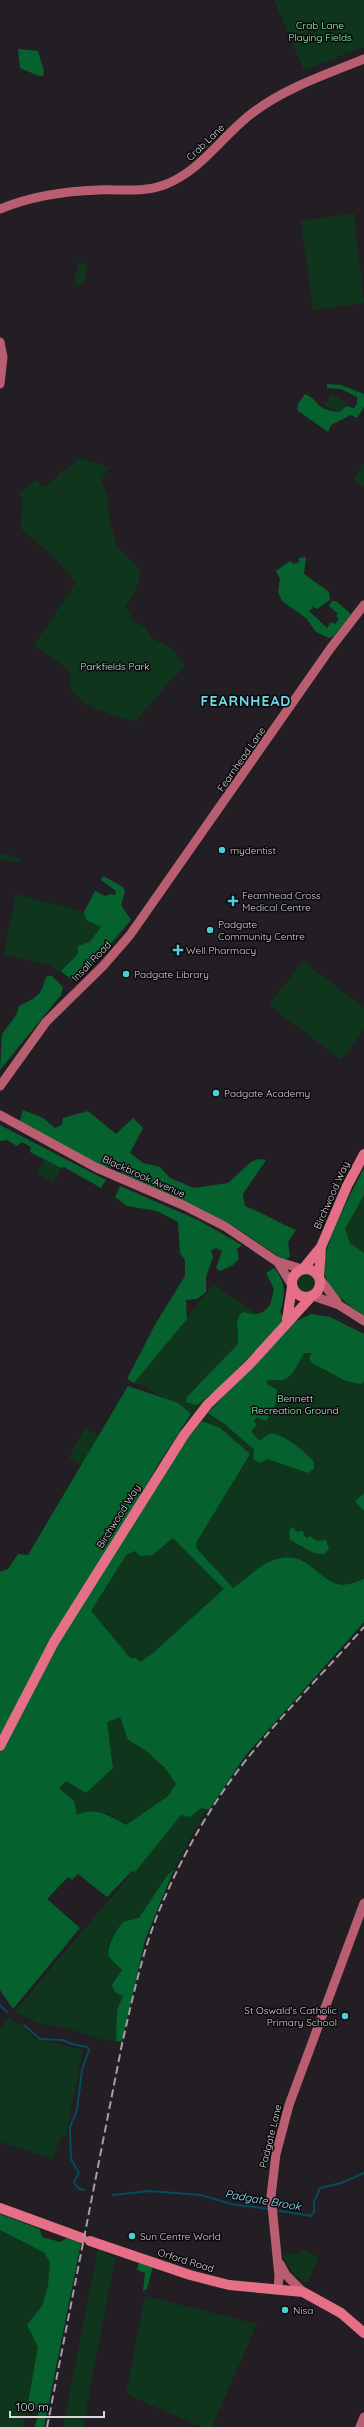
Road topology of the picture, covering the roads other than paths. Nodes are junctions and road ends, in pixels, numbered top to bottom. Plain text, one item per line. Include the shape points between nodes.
1 (364, 59) edge
2 (0, 209) edge
3 (0, 342) edge
4 (0, 384) edge
5 (364, 605) edge
6 (192, 847) joint
7 (0, 1086) edge
8 (0, 1114) edge
9 (364, 1154) edge
10 (321, 1247) junction
11 (276, 1261) junction
12 (303, 1269) junction
13 (319, 1278) junction
14 (292, 1286) junction
15 (312, 1296) junction
16 (339, 1305) junction
17 (288, 1320) junction
18 (364, 1321) edge
19 (0, 1746) edge
20 (364, 1903) edge
21 (0, 2208) edge
22 (276, 2253) junction
23 (278, 2288) junction
24 (303, 2292) junction
25 (364, 2335) edge
26 (364, 2417) edge
27 (360, 2427) edge

1 - 2 street, Crab Lane via 267,103 237,126 197,166 164,185 129,191 99,190 53,194
3 - 4 street via 3,357
5 - 6 street, Fearnhead Lane via 330,649
6 - 7 street, Insall Road via 117,952 46,1022
8 - 11 street, Blackbrook Avenue via 97,1168 185,1206 226,1227
9 - 10 main road, Birchwood Way via 347,1186
10 - 12 main road, Birchwood Way
10 - 13 main road, Birchwood Way
11 - 12 street, Blackbrook Avenue
11 - 14 street, Blackbrook Avenue
12 - 13 main road via 313,1270
12 - 14 main road via 295,1273
13 - 15 main road via 319,1289
13 - 16 street
14 - 15 main road via 302,1297
14 - 17 main road
15 - 16 street
15 - 17 main road, Birchwood Way
16 - 18 street
17 - 19 main road, Birchwood Way via 249,1364 208,1404 184,1435 54,1642
20 - 22 street, Padgate Lane via 281,2131 272,2177
21 - 23 main road, Orford Road via 212,2281 245,2288
22 - 23 street, Padgate Lane
22 - 24 street via 286,2275
23 - 24 main road
24 - 25 main road via 341,2313
26 - 27 street

